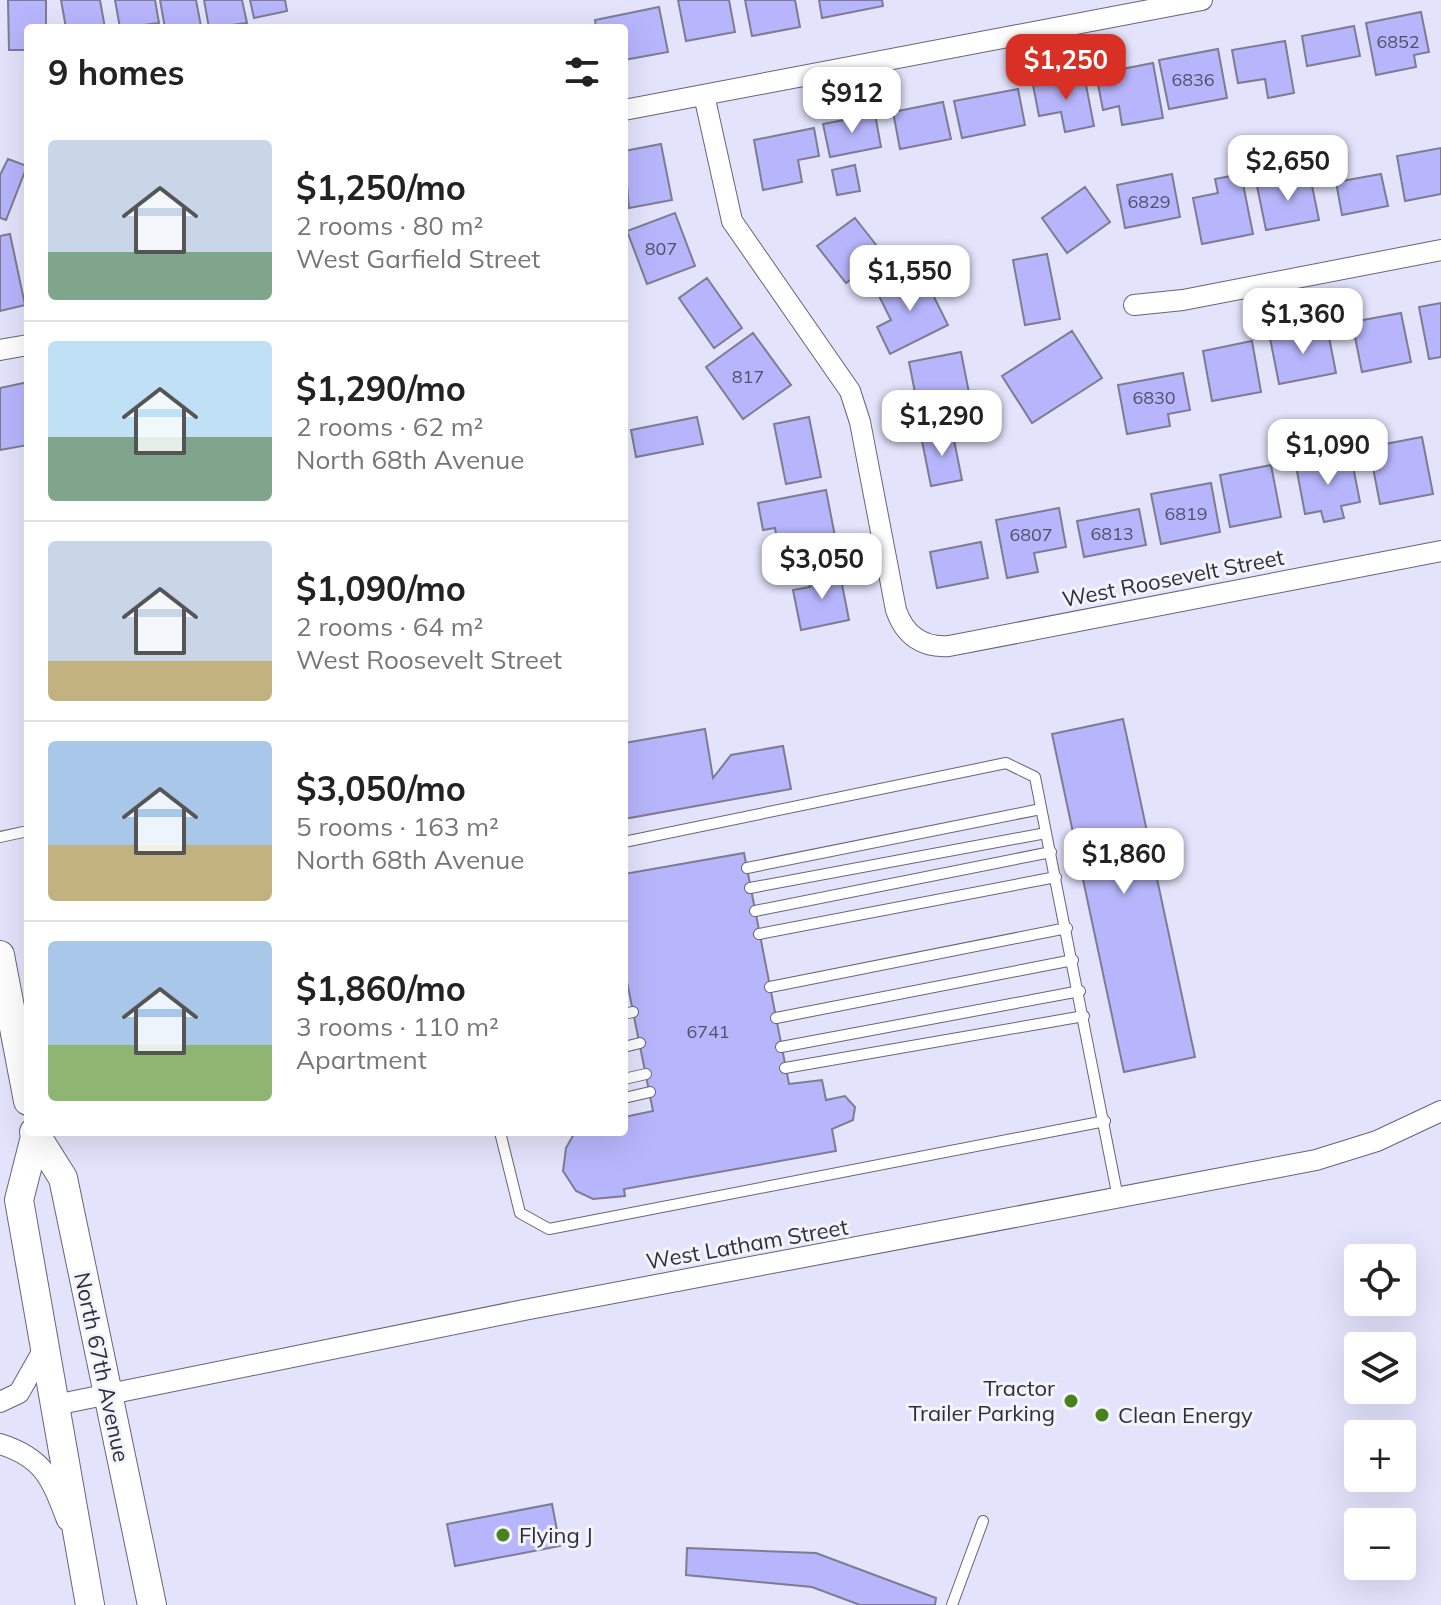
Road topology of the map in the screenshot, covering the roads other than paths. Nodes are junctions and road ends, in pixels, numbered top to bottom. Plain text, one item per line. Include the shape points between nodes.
1 (1202, 0) edge
2 (704, 95) junction
3 (628, 109) edge
4 (1441, 250) edge
5 (1134, 305) dead end
6 (24, 346) edge
7 (0, 350) edge
8 (1441, 551) edge
9 (1041, 809) junction
10 (24, 832) edge
11 (1046, 833) junction
12 (0, 837) edge
13 (628, 841) edge
14 (1051, 852) junction
15 (747, 868) dead end
16 (1056, 877) junction
17 (750, 888) dead end
18 (755, 911) dead end
19 (1067, 928) junction
20 (759, 934) dead end
21 (0, 955) edge
22 (1073, 960) junction
23 (770, 987) dead end
24 (1080, 991) junction
25 (1084, 1016) junction
26 (776, 1018) dead end
27 (640, 1043) dead end
28 (628, 1046) edge
29 (781, 1047) dead end
30 (785, 1068) dead end
31 (646, 1074) dead end
32 (628, 1078) edge
33 (24, 1080) edge
34 (650, 1092) dead end
35 (628, 1097) edge
36 (1441, 1111) edge
37 (1105, 1121) junction
38 (34, 1136) edge
39 (35, 1136) edge
40 (501, 1136) edge
41 (1118, 1200) junction
42 (45, 1347) junction
43 (107, 1394) junction
44 (0, 1402) edge
45 (55, 1405) junction
46 (0, 1444) edge
47 (983, 1521) dead end
48 (85, 1571) junction
49 (90, 1605) edge
50 (152, 1605) edge
51 (952, 1605) edge

1 - 2 street
2 - 3 street
2 - 8 street, West Roosevelt Street via 732,221 834,363 853,399 896,610 915,639 949,646
4 - 5 street
6 - 7 street
9 - 11 lane
9 - 13 lane via 1035,777 1006,763
9 - 15 lane
10 - 12 lane
11 - 14 lane
11 - 17 lane
14 - 16 lane
14 - 18 lane
16 - 19 lane
16 - 20 lane
19 - 22 lane
19 - 23 lane
21 - 33 main road
22 - 24 lane
22 - 26 lane
24 - 25 lane
24 - 29 lane
25 - 30 lane
25 - 37 lane
27 - 28 lane
31 - 32 lane
34 - 35 lane
36 - 41 street, West Latham Street via 1377,1141 1316,1160
37 - 40 lane via 549,1229 520,1213
37 - 41 lane
38 - 42 main road, North 67th Avenue via 19,1200
39 - 43 main road, North 67th Avenue via 63,1178
41 - 43 street, West Latham Street
42 - 44 street via 19,1393
42 - 45 main road, North 67th Avenue
43 - 45 street, West Latham Street
43 - 50 main road, North 67th Avenue
45 - 48 main road, North 67th Avenue
46 - 48 street via 41,1464
47 - 51 lane
48 - 49 main road, North 67th Avenue

